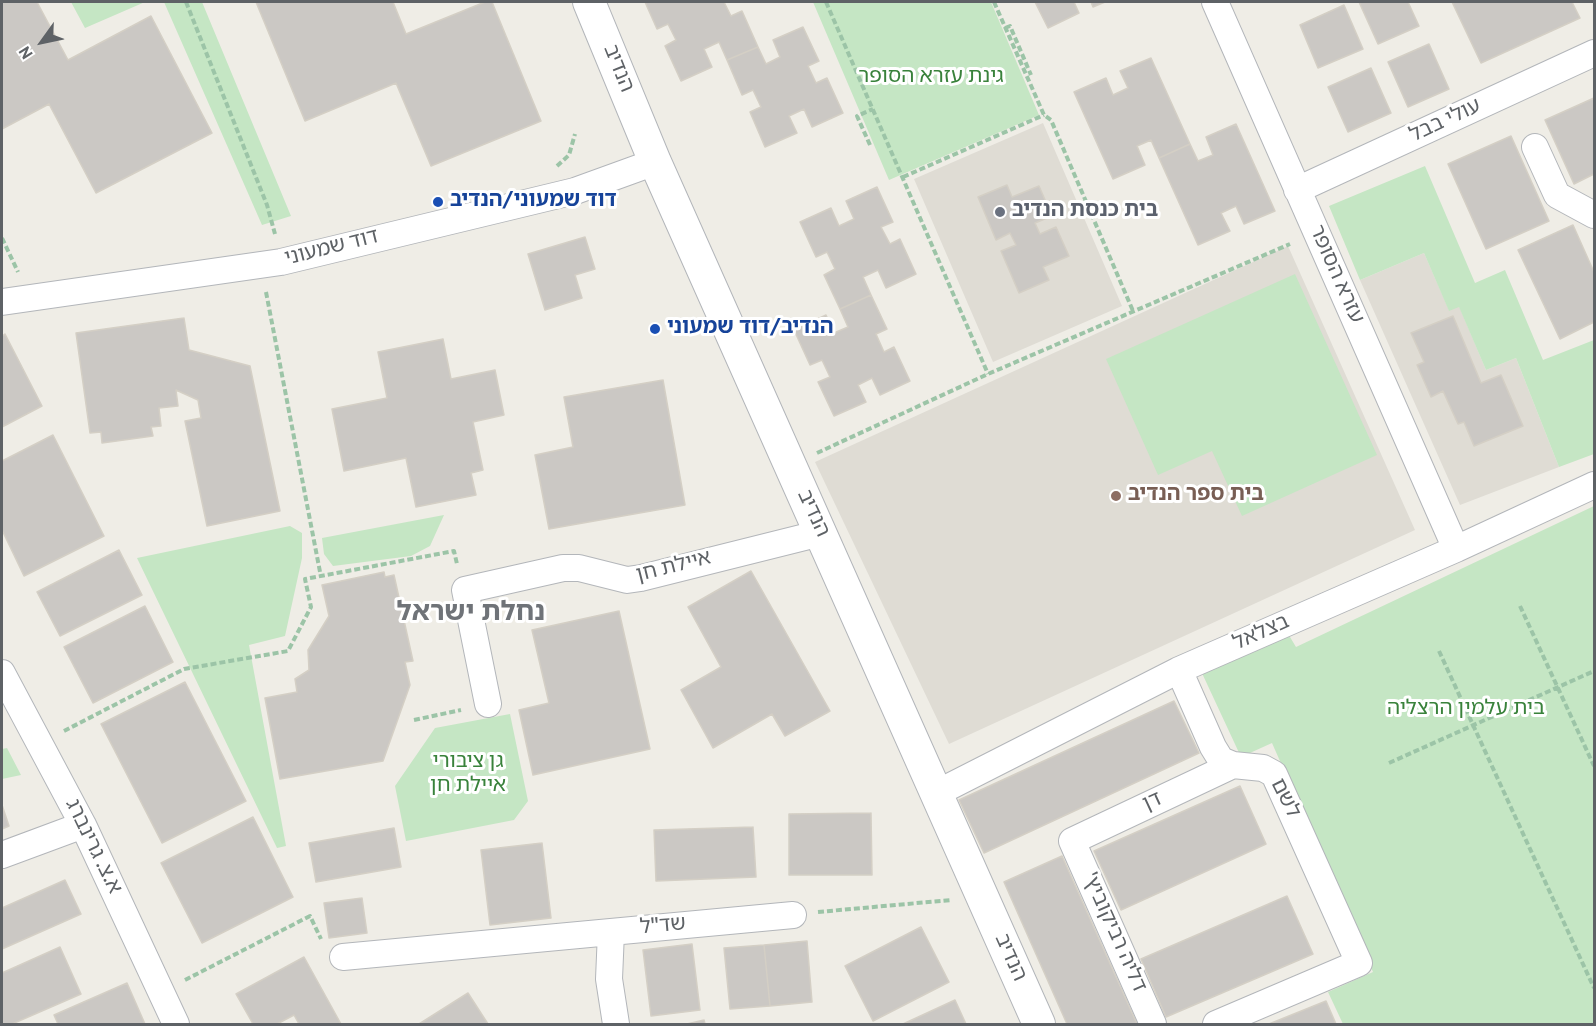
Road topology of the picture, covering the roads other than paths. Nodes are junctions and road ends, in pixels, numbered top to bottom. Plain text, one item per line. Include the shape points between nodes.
1 (589, 2) edge
2 (1215, 2) edge
3 (1594, 53) edge
4 (1535, 147) dead end
5 (655, 162) junction
6 (1298, 190) junction
7 (1591, 209) edge
8 (11, 301) edge
9 (1594, 485) edge
10 (821, 533) junction
11 (1456, 549) junction
12 (1179, 670) junction
13 (2, 673) edge
14 (488, 704) road end
15 (1233, 765) junction
16 (935, 795) junction
17 (83, 825) junction
18 (1072, 841) joint
19 (2, 855) edge
20 (793, 915) road end
21 (611, 932) junction
22 (344, 957) road end
23 (176, 1024) edge
24 (616, 1024) edge
25 (1039, 1024) edge
26 (1153, 1024) edge
27 (1216, 1024) edge

1 - 5 street, הנדיב
2 - 6 street, עזרא הסופר
3 - 6 street, עולי בבל
4 - 7 street via 1557,195
5 - 8 street, דוד שמעוני via 575,191 260,265
5 - 10 street, הנדיב
6 - 11 street, עזרא הסופר
9 - 11 street, בצלאל
10 - 14 street, איילת חן via 641,578 627,580 563,568 465,590
10 - 16 street, הנדיב
11 - 12 street, בצלאל
12 - 15 street via 1213,747 1221,760
12 - 16 street, בצלאל
13 - 17 street, א.צ. גרינברג
15 - 18 street, דן
15 - 27 street, לשם via 1263,768 1274,774 1359,963
16 - 25 street, הנדיב
17 - 19 street
17 - 23 street, א.צ. גרינברג
18 - 26 street, 'דליה רביקוביץ
20 - 21 street, שד"ל
21 - 22 street, שד"ל
21 - 24 street via 609,979

